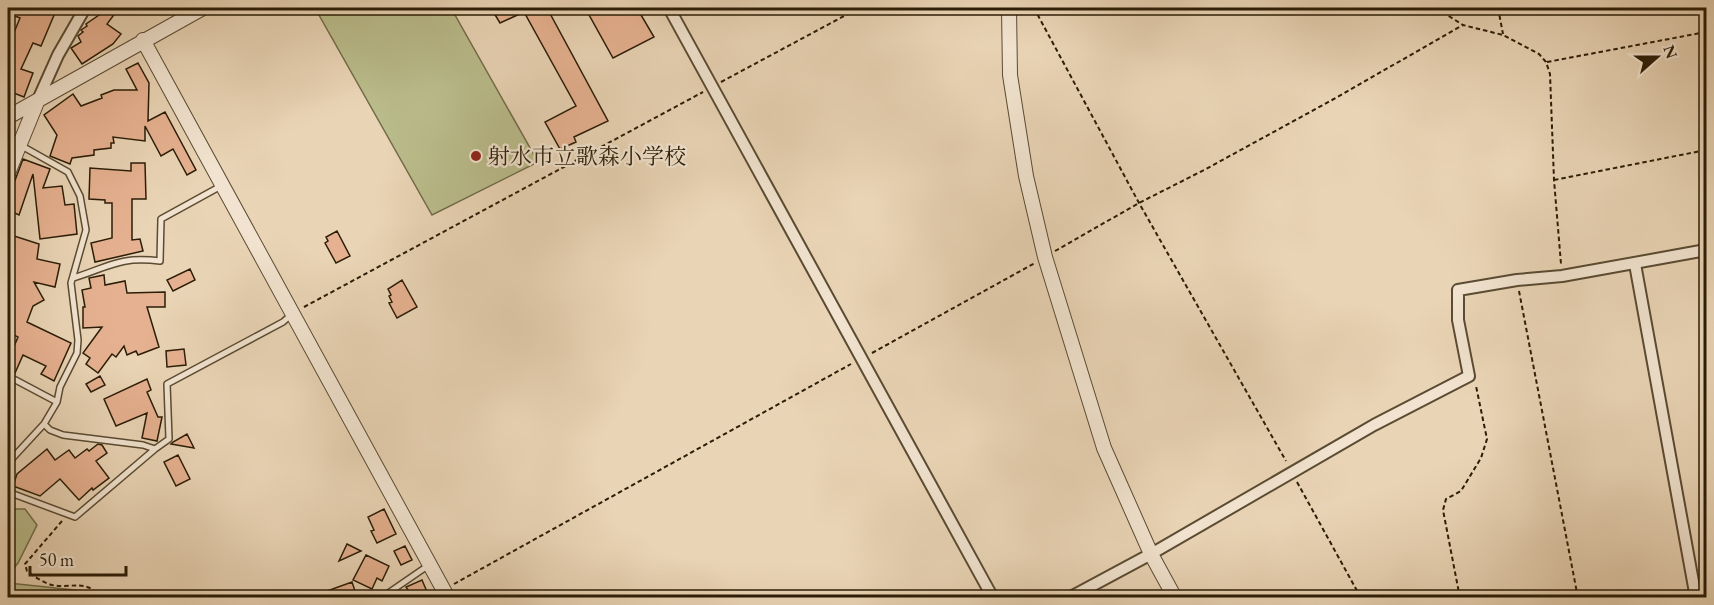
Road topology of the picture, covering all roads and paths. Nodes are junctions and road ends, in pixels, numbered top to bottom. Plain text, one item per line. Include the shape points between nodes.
1 (85, 8) edge
2 (203, 8) edge
3 (669, 8) edge
4 (858, 8) edge
5 (1009, 8) edge
6 (1034, 8) edge
7 (1436, 8) edge
8 (1498, 8) edge
9 (1463, 25) junction
10 (1707, 32) edge
11 (1503, 35) junction
12 (143, 40) junction
13 (1546, 62) junction
14 (712, 87) junction
15 (37, 102) junction
16 (8, 117) edge
17 (19, 144) junction
18 (1707, 150) edge
19 (8, 173) edge
20 (1554, 180) junction
21 (223, 186) junction
22 (1139, 203) junction
23 (1707, 250) edge
24 (1045, 257) junction
25 (1635, 264) junction
26 (1562, 276) junction
27 (73, 278) junction
28 (1517, 280) junction
29 (293, 312) junction
30 (862, 358) junction
31 (1469, 375) junction
32 (8, 376) edge
33 (57, 402) junction
34 (44, 424) junction
35 (155, 448) junction
36 (8, 463) edge
37 (1292, 473) junction
38 (8, 492) edge
39 (67, 514) junction
40 (1151, 554) junction
41 (430, 564) junction
42 (446, 593) edge
43 (101, 597) edge
44 (381, 597) edge
45 (993, 597) edge
46 (1070, 597) edge
47 (1175, 597) edge
48 (1361, 597) edge
49 (1460, 597) edge
50 (1578, 597) edge
51 (1696, 597) edge

1 - 15 street
2 - 12 street
3 - 14 street
4 - 14 path
5 - 24 street via 1010,75 1026,177
6 - 22 path
7 - 9 path
8 - 11 path
9 - 11 path
9 - 22 path
10 - 13 path
11 - 13 path via 1539,54
12 - 15 street
12 - 21 street
13 - 20 path via 1553,112
14 - 29 path
14 - 30 street
15 - 16 street
15 - 17 street
17 - 19 street
17 - 27 lane via 68,172 80,196 86,230
18 - 20 path
20 - 26 path
21 - 27 lane via 161,219 160,261 123,260
21 - 29 street
22 - 24 path
22 - 37 path
23 - 25 street
24 - 30 path
24 - 40 street via 1104,448
25 - 26 street
25 - 51 street
26 - 28 street
27 - 33 lane via 77,353
28 - 31 street via 1458,290 1458,320
28 - 50 path
29 - 35 lane via 284,322 167,384 169,439
29 - 41 street
30 - 42 path
30 - 45 street
31 - 37 street
31 - 49 path via 1474,376 1487,440 1461,491 1446,499 1443,510
32 - 33 lane
33 - 34 lane
34 - 35 lane via 63,435
34 - 36 lane
35 - 39 lane via 75,517
37 - 40 street
37 - 48 path
38 - 39 lane
39 - 43 path via 25,564 27,571 51,585 79,584 92,588
40 - 46 street
40 - 47 street
41 - 42 street
41 - 44 lane

